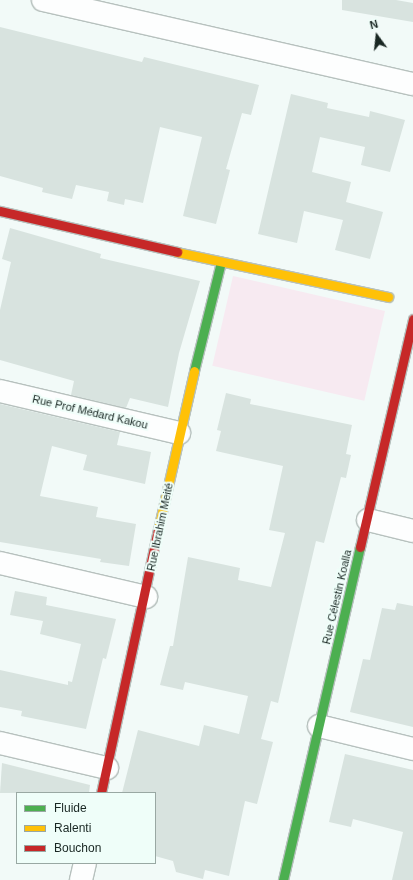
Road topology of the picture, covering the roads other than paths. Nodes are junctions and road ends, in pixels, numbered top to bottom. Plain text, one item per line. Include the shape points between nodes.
1 (43, 0) edge
2 (413, 84) edge
3 (0, 211) edge
4 (221, 262) junction
5 (388, 297) dead end
6 (413, 319) edge
7 (0, 391) edge
8 (180, 433) junction
9 (368, 520) junction
10 (413, 531) edge
11 (0, 563) edge
12 (146, 597) junction
13 (319, 726) junction
14 (0, 743) edge
15 (413, 749) edge
16 (107, 768) junction
17 (101, 792) edge
18 (85, 864) edge
19 (81, 880) edge
20 (283, 880) edge

1 - 2 street
3 - 4 street
4 - 5 street
4 - 8 street, Rue Ibrahim Meité
6 - 9 street, Rue Célestin Koalla
7 - 8 street, Rue Prof Médard Kakou
8 - 12 street, Rue Ibrahim Meité
9 - 10 street
9 - 13 street, Rue Célestin Koalla
11 - 12 street
12 - 16 street, Rue Ibrahim Meité
13 - 15 street
13 - 20 street, Rue Célestin Koalla
14 - 16 street
16 - 17 street, Rue Ibrahim Meité
18 - 19 street

